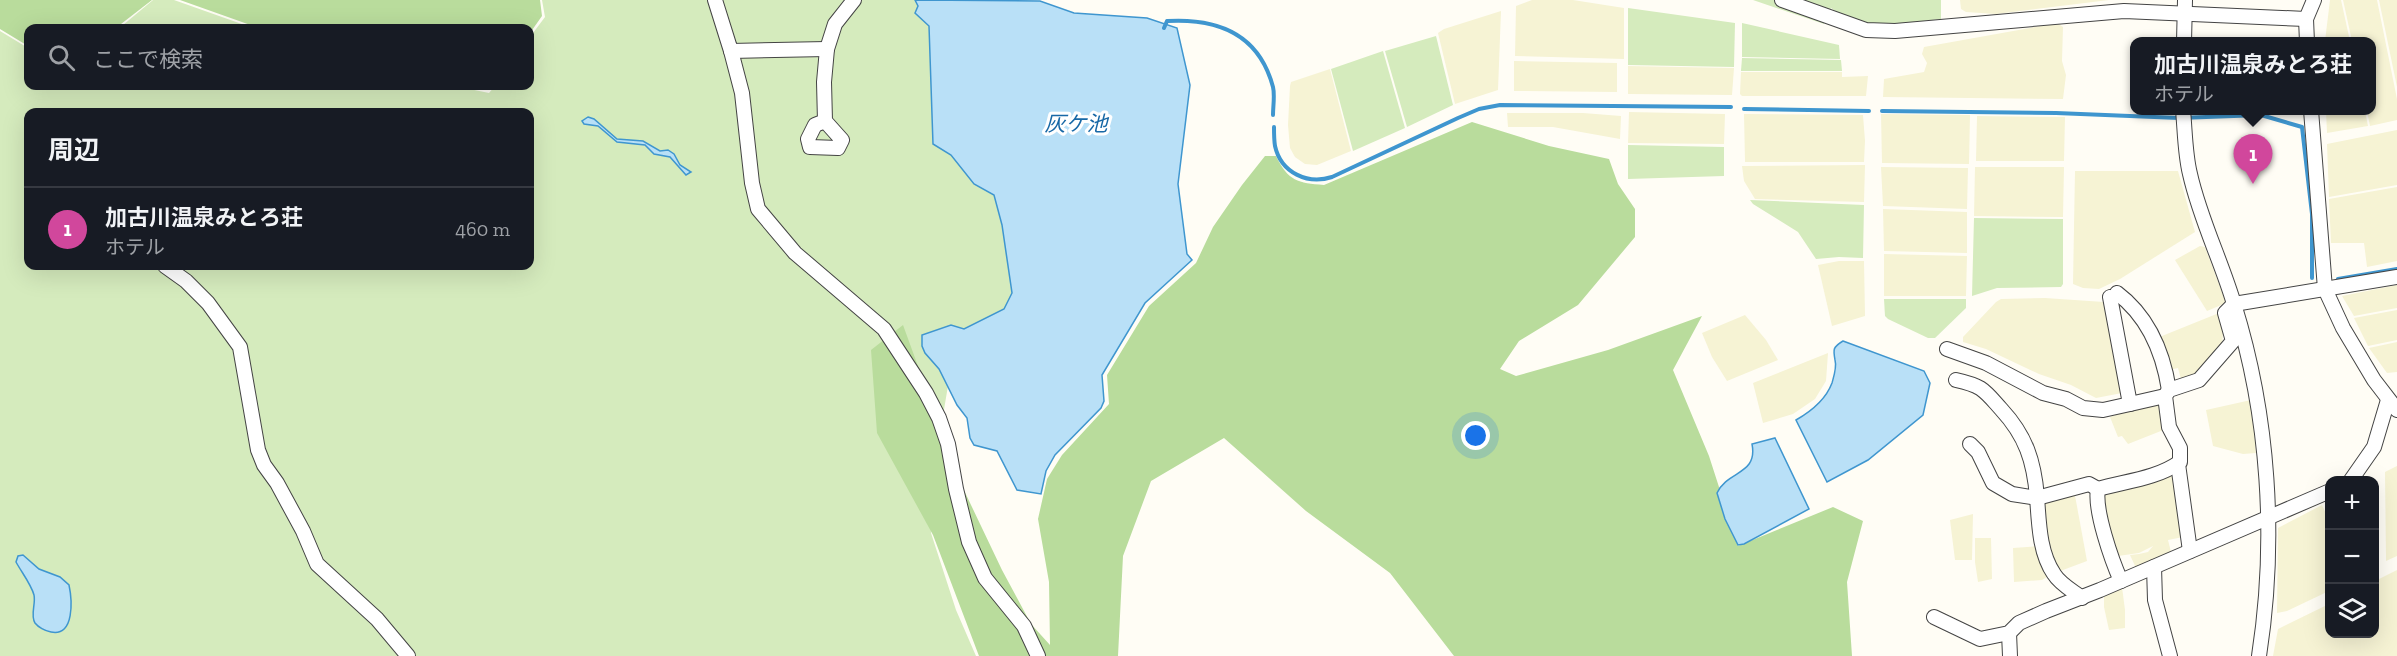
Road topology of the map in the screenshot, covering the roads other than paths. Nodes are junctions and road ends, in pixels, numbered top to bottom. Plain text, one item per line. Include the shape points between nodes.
1 (715, 0) edge
2 (854, 0) edge
3 (1782, 0) edge
4 (2314, 0) edge
5 (2185, 7) edge
6 (2306, 18) junction
7 (2184, 37) edge
8 (2307, 37) edge
9 (827, 49) junction
10 (731, 51) junction
11 (2183, 115) edge
12 (2311, 115) edge
13 (825, 121) dead end
14 (171, 270) edge
15 (2397, 277) edge
16 (2325, 290) junction
17 (2234, 303) junction
18 (1947, 349) dead end
19 (1956, 380) dead end
20 (2167, 393) junction
21 (2130, 404) junction
22 (2393, 405) edge
23 (1970, 444) dead end
24 (2178, 464) junction
25 (2354, 476) edge
26 (2098, 489) junction
27 (2325, 493) edge
28 (2037, 498) junction
29 (2268, 518) junction
30 (2190, 551) junction
31 (2154, 567) junction
32 (2121, 581) junction
33 (2082, 598) junction
34 (1934, 617) dead end
35 (2009, 633) junction
36 (408, 656) edge
37 (1038, 656) edge
38 (2010, 656) edge
39 (2170, 656) edge
40 (2259, 656) edge

1 - 10 street
2 - 9 street via 835,24
3 - 5 street via 1866,30 1895,31
4 - 6 street
5 - 6 street
5 - 7 street
6 - 8 street
9 - 10 street
9 - 13 street
10 - 37 street via 742,93 758,209 795,253 884,329 926,393 948,444 969,542 985,578 1024,626
11 - 17 street via 2189,173
12 - 16 street
14 - 36 street via 208,303 240,347 258,450 317,564 377,619
15 - 16 street
16 - 17 street
16 - 22 street via 2343,328
17 - 20 street via 2225,313 2233,341 2199,380
17 - 29 street via 2256,390
18 - 21 street via 2083,408 2103,410
19 - 28 street via 1986,391 2018,428 2028,451
20 - 21 street
20 - 21 street via 2165,366 2155,339 2138,311 2114,295
20 - 24 street via 2169,427 2180,448
22 - 25 street via 2374,447
23 - 28 street via 1993,483 2012,494
24 - 26 street via 2140,480
24 - 30 street
26 - 28 street via 2089,484
26 - 32 street via 2110,556
27 - 29 street
28 - 33 street via 2040,533 2053,573
29 - 30 street
29 - 40 street via 2266,611
30 - 31 street
31 - 32 street
31 - 39 street via 2155,600
32 - 33 street
33 - 35 street via 2019,623
34 - 35 street via 1980,639
35 - 38 street

